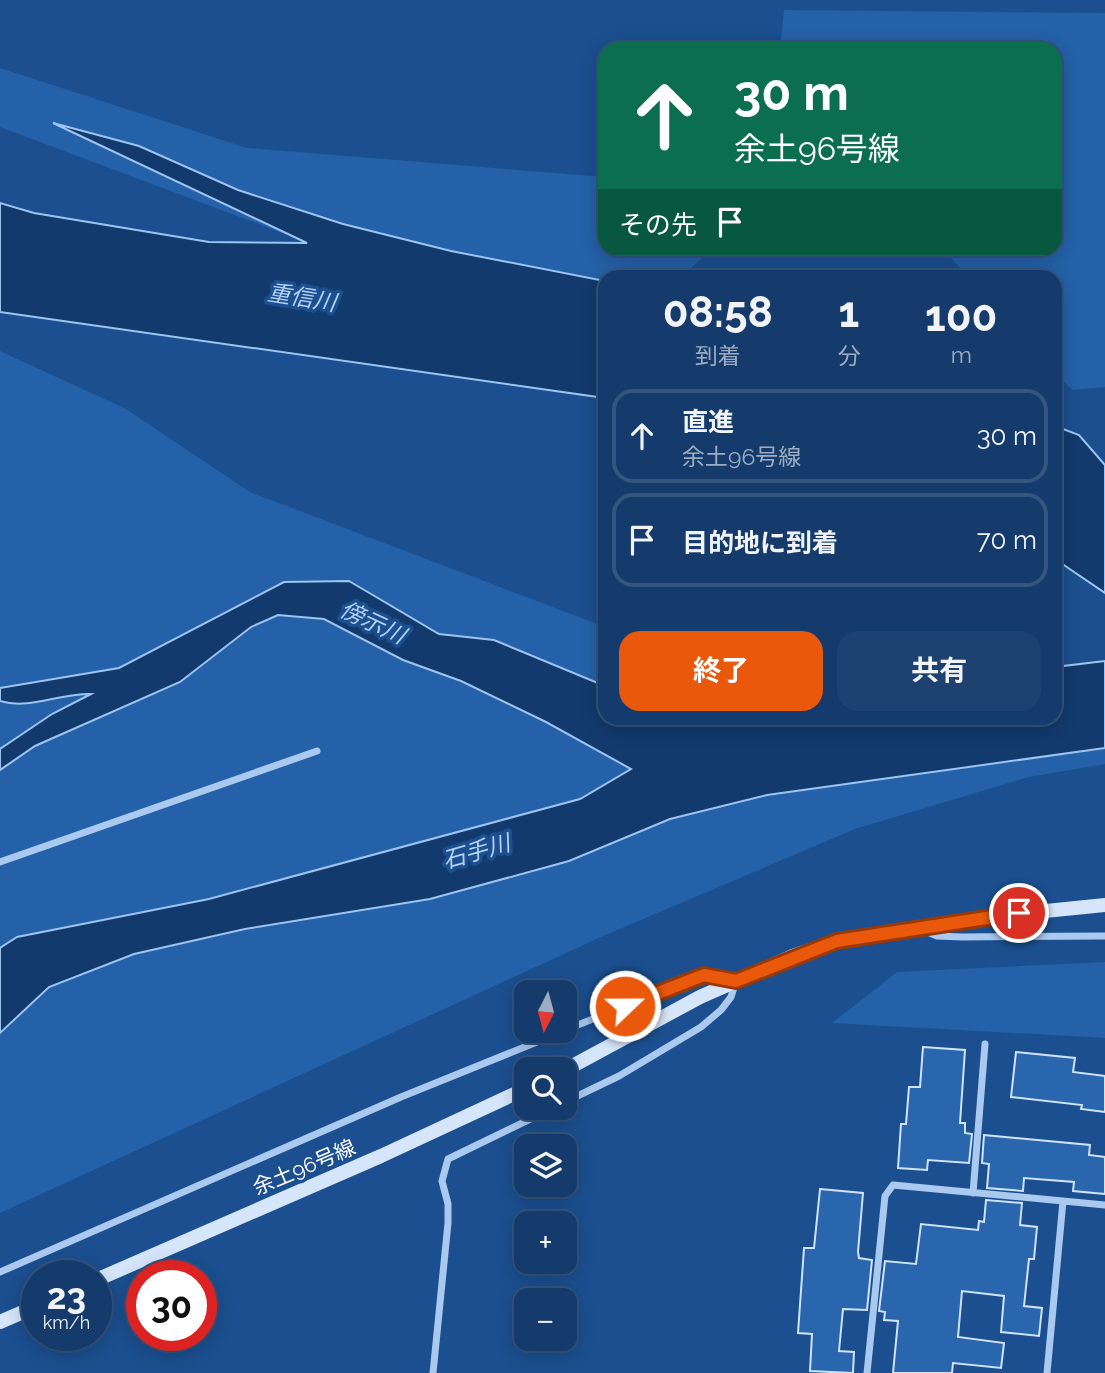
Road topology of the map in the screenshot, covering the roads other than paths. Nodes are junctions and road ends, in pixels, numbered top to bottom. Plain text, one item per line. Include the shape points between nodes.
1 (317, 751) dead end
2 (0, 862) edge
3 (1105, 905) edge
4 (917, 927) junction
5 (1105, 936) edge
6 (736, 981) junction
7 (578, 1026) edge
8 (535, 1043) edge
9 (985, 1044) dead end
10 (577, 1064) edge
11 (514, 1094) edge
12 (577, 1096) edge
13 (528, 1120) edge
14 (973, 1192) junction
15 (1063, 1201) junction
16 (1105, 1205) edge
17 (0, 1272) edge
18 (112, 1273) edge
19 (21, 1313) edge
20 (0, 1322) edge
21 (433, 1373) edge
22 (867, 1373) edge
23 (1047, 1373) edge

1 - 2 street
3 - 4 street
4 - 5 street via 937,936
4 - 6 street via 837,941
6 - 7 street via 704,975
6 - 10 street
6 - 12 street via 731,997 701,1027
8 - 17 street
9 - 14 street
11 - 18 street, 余土96号線
13 - 21 street via 448,1159 442,1181 448,1223
14 - 15 street
14 - 22 street via 893,1185 885,1196
15 - 16 street
15 - 23 street
19 - 20 street

